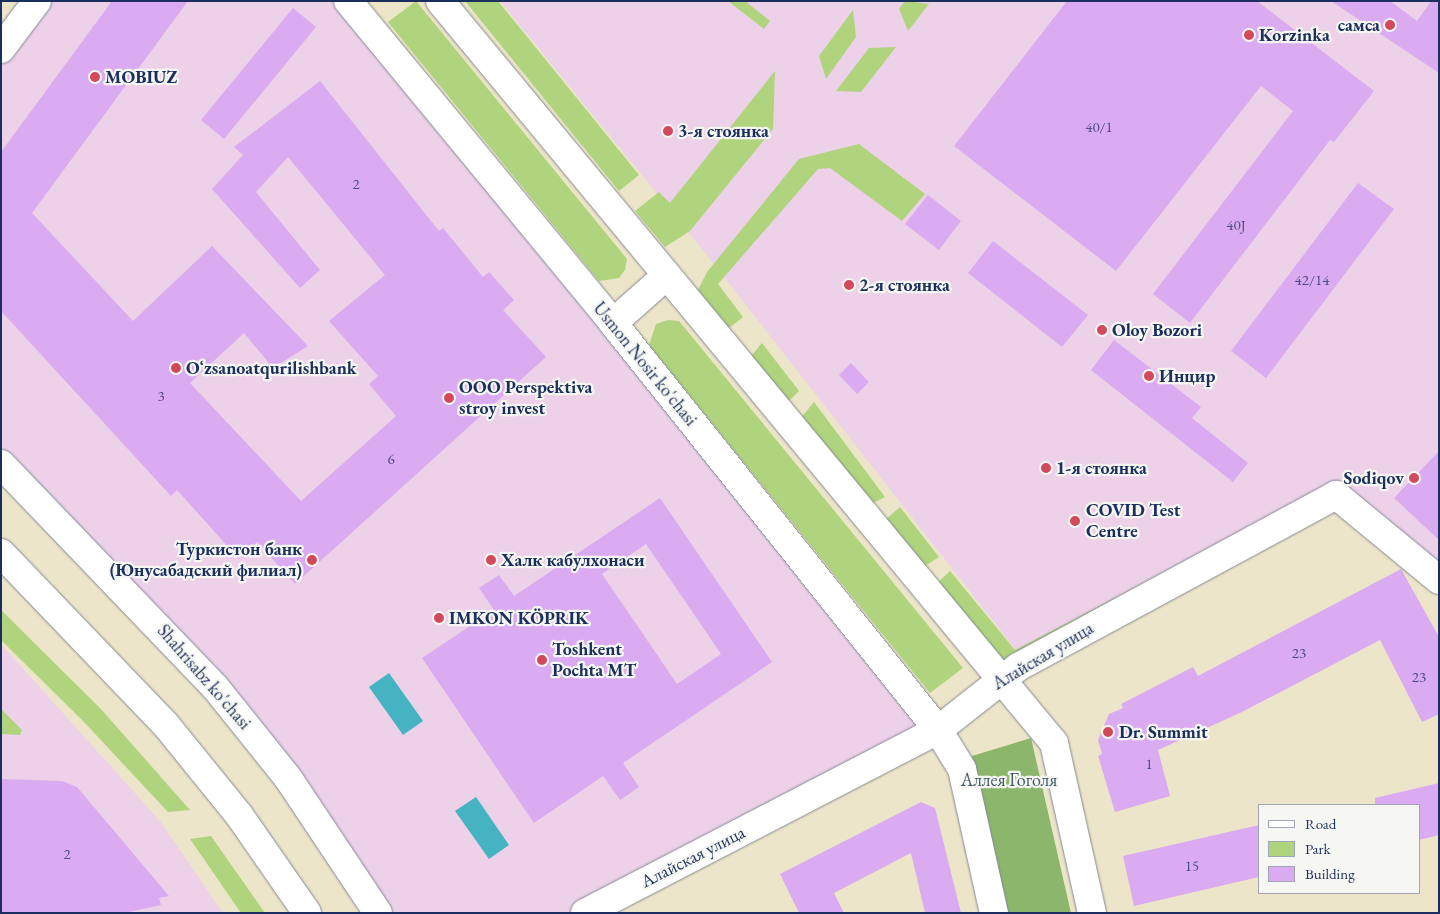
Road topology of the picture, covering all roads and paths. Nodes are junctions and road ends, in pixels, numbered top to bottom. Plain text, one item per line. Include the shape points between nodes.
1 (37, 1) edge
2 (348, 1) edge
3 (440, 1) edge
4 (1, 49) edge
5 (667, 275) junction
6 (613, 323) junction
7 (1, 464) edge
8 (1, 553) edge
9 (1439, 580) edge
10 (999, 679) junction
11 (938, 730) junction
12 (307, 913) edge
13 (378, 913) edge
14 (585, 913) edge
15 (994, 913) edge
16 (1092, 913) edge

1 - 4 street
2 - 6 street, Usmon Nosir ko'chasi
3 - 5 street
5 - 6 street
5 - 10 street
6 - 11 street, Usmon Nosir ko'chasi
7 - 13 street, Shahrisabz ko'chasi via 177,643 225,698 288,778
8 - 12 street via 166,726 239,815
9 - 10 street, Алайская улица via 1336,496
10 - 11 street, Алайская улица
10 - 16 street via 1054,743
11 - 14 street, Алайская улица
11 - 15 street, Usmon Nosir ko'chasi via 962,769

